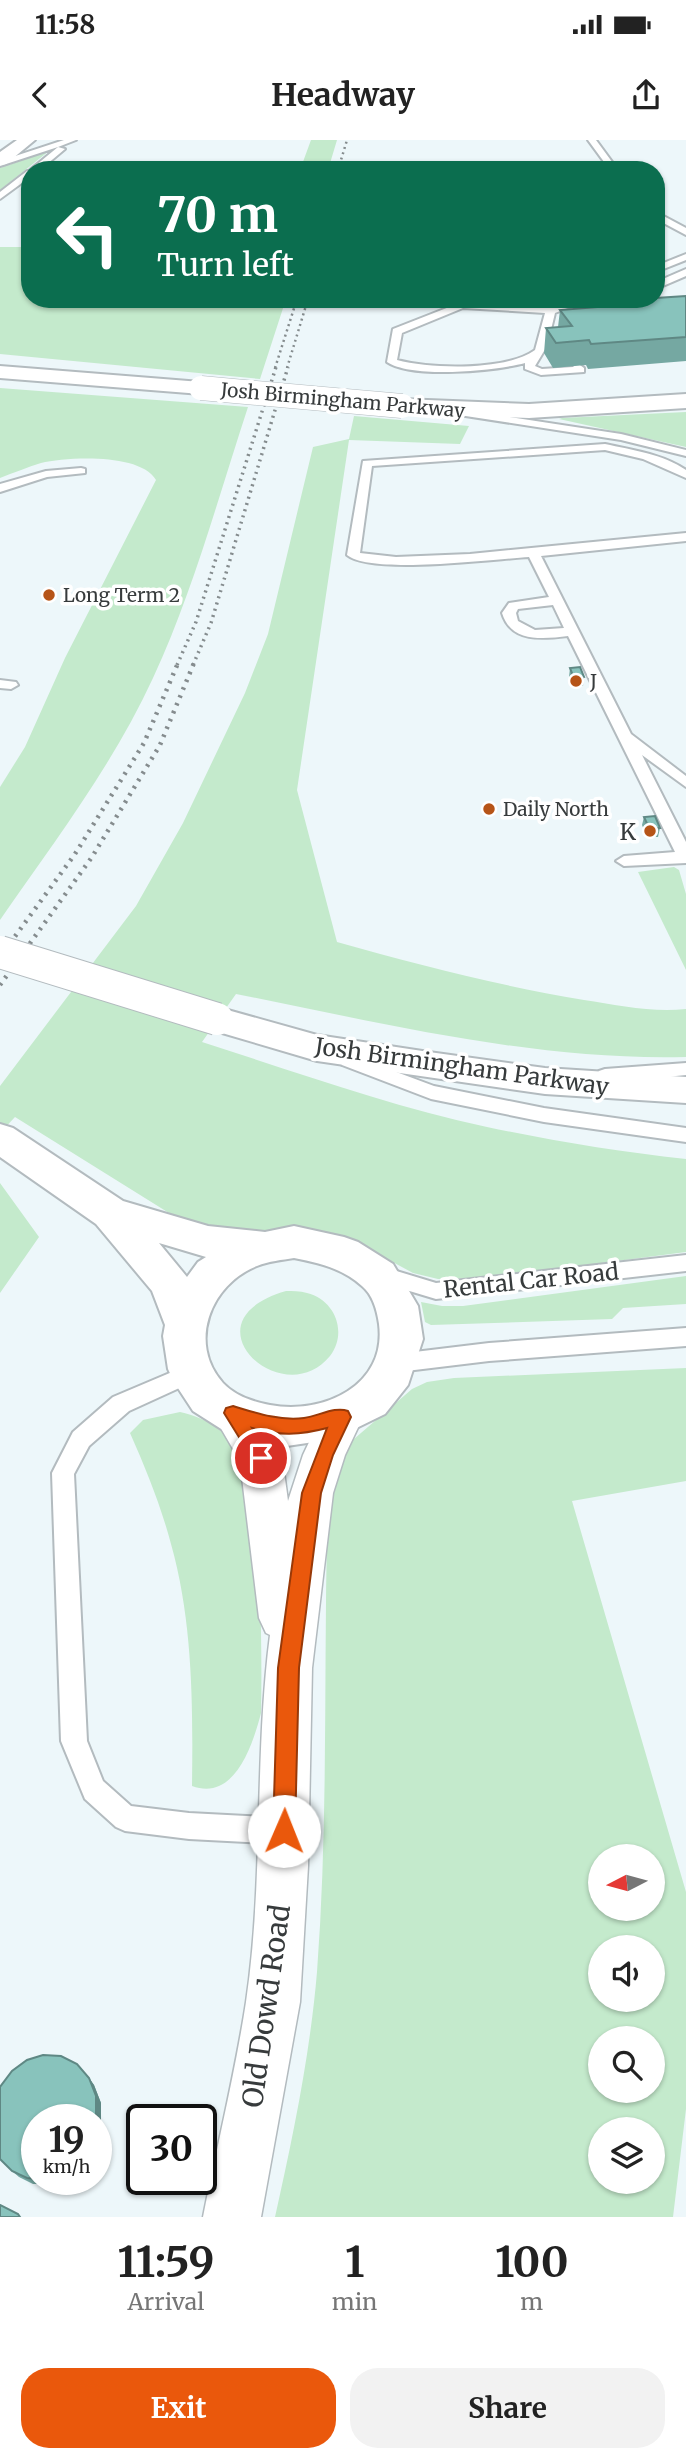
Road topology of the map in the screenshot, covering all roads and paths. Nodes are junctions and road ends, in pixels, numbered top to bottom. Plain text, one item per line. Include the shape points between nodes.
1 (27, 140) edge
2 (73, 140) edge
3 (592, 140) edge
4 (45, 161) edge
5 (607, 161) edge
6 (0, 162) edge
7 (21, 180) edge
8 (0, 196) edge
9 (665, 220) edge
10 (686, 232) edge
11 (686, 257) edge
12 (665, 265) edge
13 (686, 272) edge
14 (665, 282) edge
15 (453, 308) edge
16 (538, 308) edge
17 (562, 308) edge
18 (569, 308) edge
19 (616, 308) edge
20 (550, 311) junction
21 (545, 333) junction
22 (556, 345) edge
23 (533, 357) junction
24 (577, 366) edge
25 (0, 372) edge
26 (686, 401) edge
27 (431, 408) junction
28 (686, 453) edge
29 (82, 471) dead end
30 (686, 475) edge
31 (0, 488) edge
32 (686, 537) edge
33 (533, 552) junction
34 (557, 600) junction
35 (573, 631) junction
36 (625, 734) junction
37 (686, 764) edge
38 (667, 766) junction
39 (643, 769) junction
40 (686, 783) edge
41 (671, 826) junction
42 (686, 837) edge
43 (686, 857) edge
44 (624, 861) dead end
45 (0, 952) edge
46 (317, 1048) junction
47 (686, 1069) edge
48 (545, 1081) junction
49 (686, 1090) edge
50 (686, 1135) edge
51 (3, 1139) edge
52 (110, 1213) junction
53 (263, 1246) junction
54 (686, 1263) edge
55 (377, 1273) junction
56 (184, 1321) junction
57 (686, 1337) edge
58 (398, 1363) junction
59 (191, 1373) junction
60 (233, 1413) junction
61 (342, 1417) junction
62 (289, 1668) junction
63 (284, 1831) junction
64 (232, 2217) edge

1 - 6 main road
2 - 4 lane
2 - 6 lane
3 - 5 lane
7 - 8 lane
9 - 10 lane
11 - 12 lane
13 - 14 lane
15 - 23 lane via 397,331 392,362 470,368
16 - 20 lane
17 - 20 lane
18 - 19 lane via 598,321
20 - 21 lane
21 - 22 lane
21 - 23 lane via 541,350
23 - 24 lane via 529,368 537,371 580,370
25 - 27 main road, Josh Birmingham Parkway, bridge
26 - 27 main road, Josh Birmingham Parkway via 529,411
27 - 28 lane via 593,432
29 - 31 lane via 46,474
30 - 33 lane via 646,456 605,447 367,463 353,555 391,561
32 - 33 lane
33 - 34 lane
34 - 35 lane
34 - 35 lane via 514,606 509,620 530,634
35 - 36 lane
36 - 38 lane
36 - 39 lane
37 - 38 lane
38 - 39 lane
38 - 40 lane
39 - 41 lane
41 - 42 lane
41 - 43 lane
43 - 44 lane
45 - 46 main road, Josh Birmingham Parkway, bridge
46 - 48 main road, Josh Birmingham Parkway
46 - 50 lane via 431,1092 544,1115
47 - 48 lane
48 - 49 main road, Josh Birmingham Parkway
51 - 52 main road
52 - 53 main road via 208,1242
52 - 56 main road via 169,1283
53 - 55 main road via 294,1242 325,1246 354,1256
53 - 56 main road via 235,1257 211,1274 193,1296
54 - 55 lane, Rental Car Road via 436,1291
55 - 58 main road via 401,1315
56 - 59 main road via 183,1347
57 - 58 lane
58 - 61 main road via 376,1395
59 - 60 main road via 208,1396
59 - 63 lane via 121,1405 81,1439 63,1474 75,1741 94,1790 125,1818
60 - 61 main road via 286,1427
60 - 62 street, Old Dowd Road via 261,1458
61 - 62 street, Old Dowd Road via 312,1493
62 - 63 street, Old Dowd Road
63 - 64 street, Old Dowd Road via 272,2002

